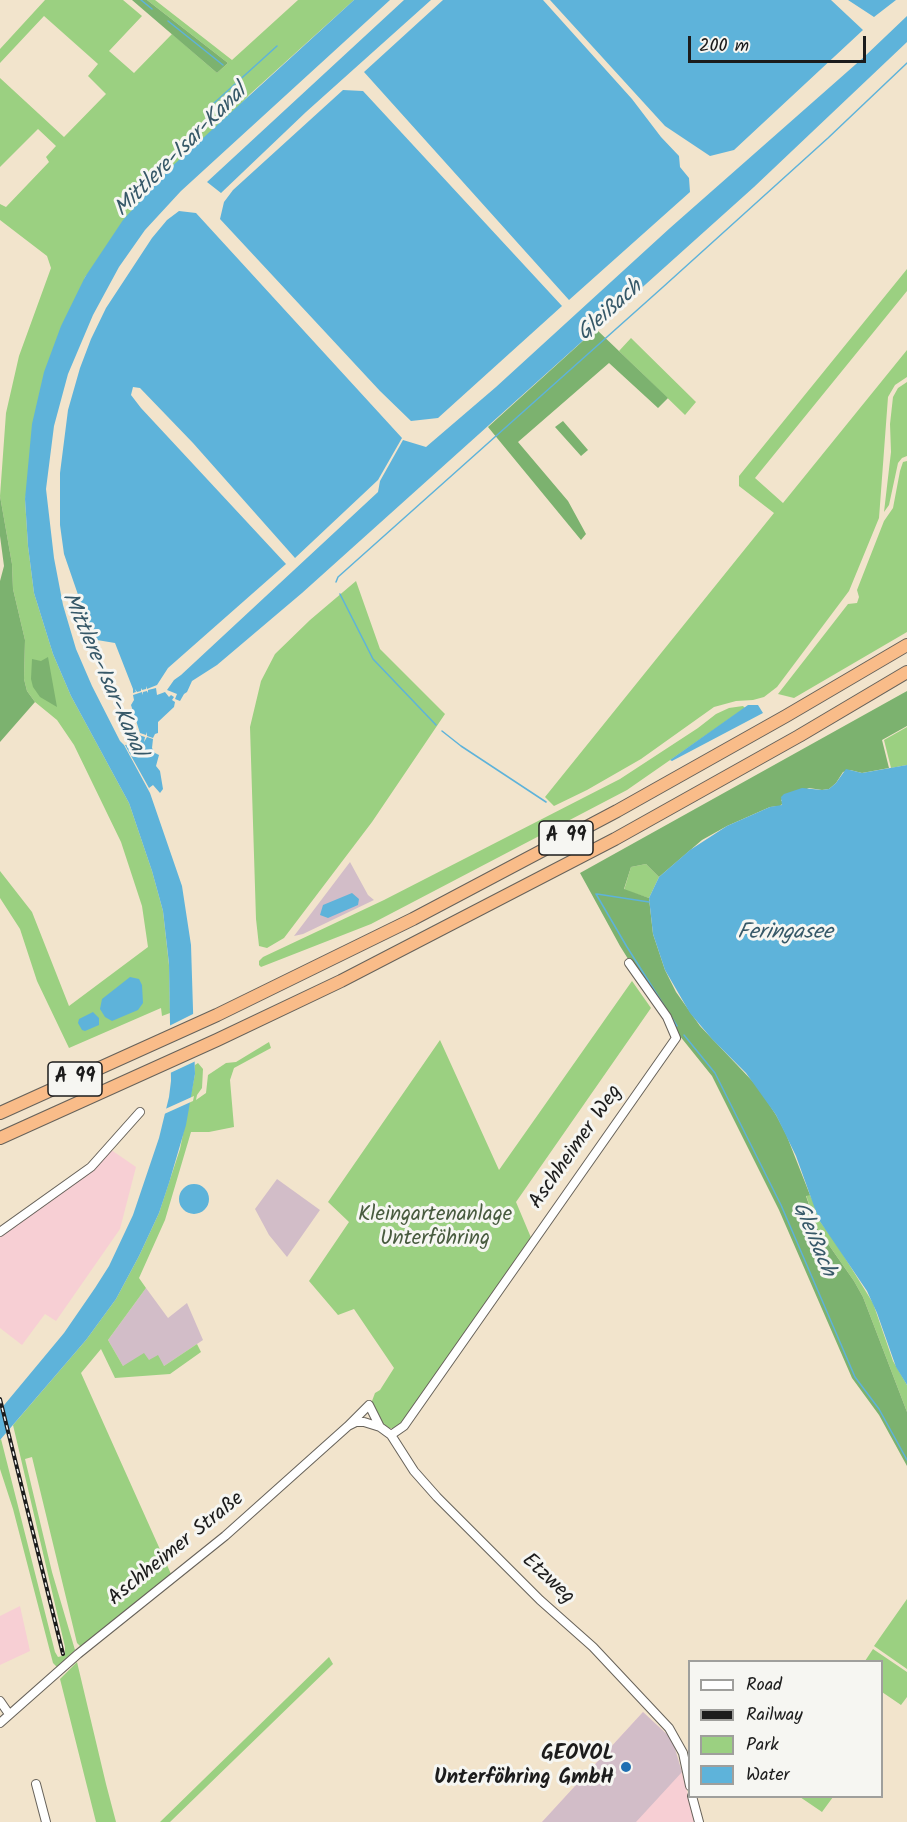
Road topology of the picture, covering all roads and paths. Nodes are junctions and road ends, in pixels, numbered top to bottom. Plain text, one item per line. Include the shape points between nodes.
1 (907, 645) edge
2 (907, 672) edge
3 (630, 963) dead end
4 (140, 1112) dead end
5 (0, 1113) edge
6 (0, 1138) edge
7 (0, 1232) edge
8 (369, 1405) joint
9 (348, 1426) junction
10 (380, 1427) junction
11 (391, 1435) junction
12 (0, 1701) edge
13 (9, 1714) junction
14 (0, 1723) edge
15 (688, 1777) edge
16 (36, 1784) dead end
17 (692, 1798) edge
18 (46, 1822) edge
19 (699, 1822) edge

1 - 5 highway, A 99 via 617,811 413,919 217,1015
2 - 6 highway, A 99 via 615,839 341,981
3 - 11 street, Aschheimer Weg via 667,1017 676,1038 404,1426
4 - 7 street via 91,1167
8 - 9 street, Aschheimer Straße
8 - 10 street, Etzweg
9 - 10 street via 364,1422
9 - 13 street, Aschheimer Straße via 225,1536
10 - 11 street, Etzweg
11 - 15 street, Etzweg via 437,1497 593,1647 669,1728 683,1753
12 - 13 street
13 - 14 street, Aschheimer Straße
16 - 18 street
17 - 19 street

